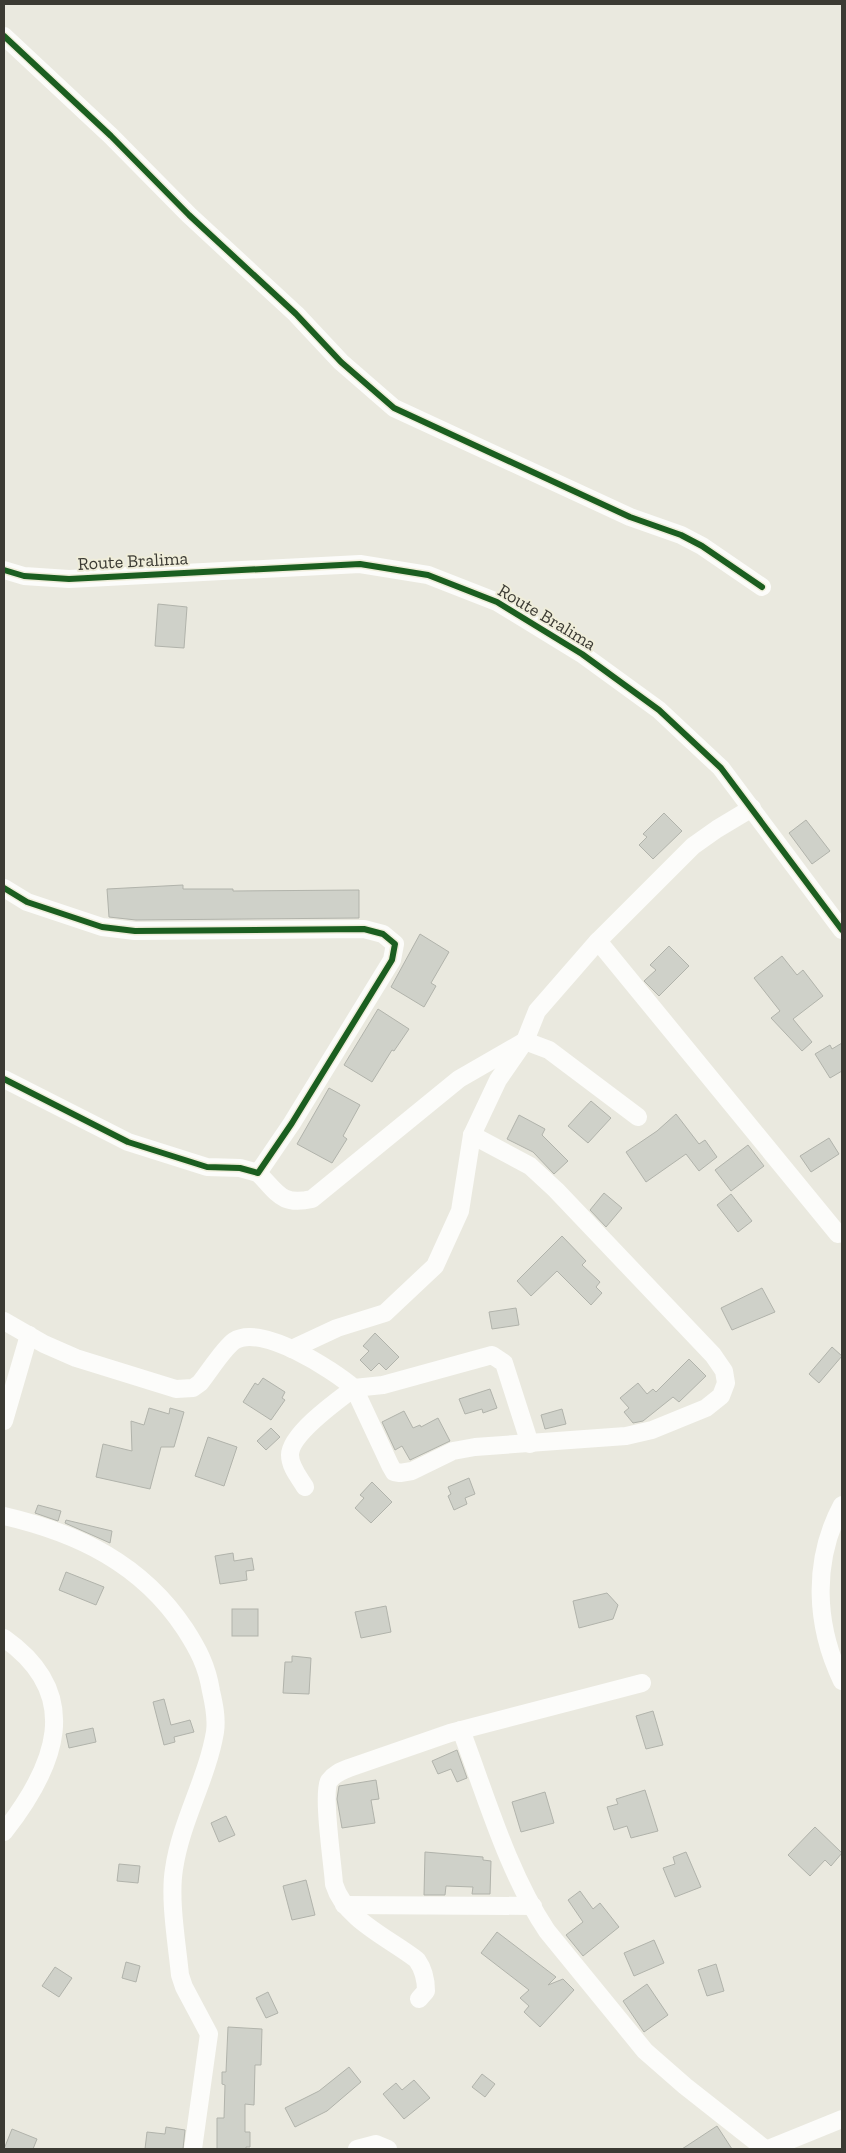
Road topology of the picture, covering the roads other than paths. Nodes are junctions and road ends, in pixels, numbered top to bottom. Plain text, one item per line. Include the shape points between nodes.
1 (4, 36) edge
2 (4, 570) edge
3 (762, 586) dead end
4 (752, 808) junction
5 (4, 888) edge
6 (842, 930) edge
7 (598, 941) junction
8 (525, 1042) junction
9 (4, 1079) edge
10 (638, 1117) dead end
11 (472, 1135) junction
12 (258, 1173) junction
13 (838, 1234) dead end
14 (4, 1321) edge
15 (29, 1335) junction
16 (292, 1349) junction
17 (354, 1388) junction
18 (4, 1421) edge
19 (530, 1444) junction
20 (304, 1487) dead end
21 (842, 1505) edge
22 (4, 1516) edge
23 (4, 1638) edge
24 (842, 1681) edge
25 (642, 1683) dead end
26 (461, 1730) junction
27 (4, 1832) edge
28 (344, 1905) junction
29 (533, 1906) junction
30 (419, 1999) dead end
31 (842, 2120) edge
32 (193, 2149) edge
33 (357, 2149) edge
34 (388, 2149) edge
35 (767, 2149) edge

1 - 3 street via 296,314 341,362 394,408 621,513 681,535
2 - 4 street, Route Bralima via 24,576 69,579 360,564 428,575 497,602 582,654 659,710 721,768
4 - 6 street, Route Bralima
4 - 7 street via 693,846
5 - 12 street via 26,902 102,927 135,931 364,929 384,934 395,944 392,960
7 - 8 street via 537,1011
7 - 13 street
8 - 10 street via 548,1050
8 - 11 street via 490,1094
8 - 12 street via 459,1080 312,1200 286,1201
9 - 12 street via 137,1145 207,1167 240,1168
11 - 16 street via 460,1211 435,1266 385,1313 337,1328
11 - 19 street via 530,1166 556,1190 707,1348 724,1371 726,1383 721,1396 706,1408 652,1430 626,1436
14 - 15 street
15 - 16 street via 76,1358 176,1389 193,1388 200,1383 240,1339 260,1339
15 - 18 street
16 - 17 street
17 - 19 street via 394,1472 412,1471 453,1451
17 - 19 street via 383,1386 492,1355 504,1363
17 - 20 street via 309,1425 294,1443 290,1453 292,1465
21 - 24 street via 827,1538 820,1578 821,1616 831,1658
22 - 32 street via 48,1528 102,1551 125,1565 150,1585 172,1610 208,1669 215,1731 184,1825 172,1882 180,1975 209,2034
23 - 27 street via 40,1672 54,1705 55,1725 53,1744 34,1790
25 - 26 street
26 - 28 street via 349,1768 329,1782 327,1797 334,1884
26 - 29 street via 508,1853
28 - 29 street
28 - 30 street via 417,1960 426,1982 426,1992
29 - 35 street via 547,1931 645,2051
31 - 35 street
33 - 34 street via 376,2144

